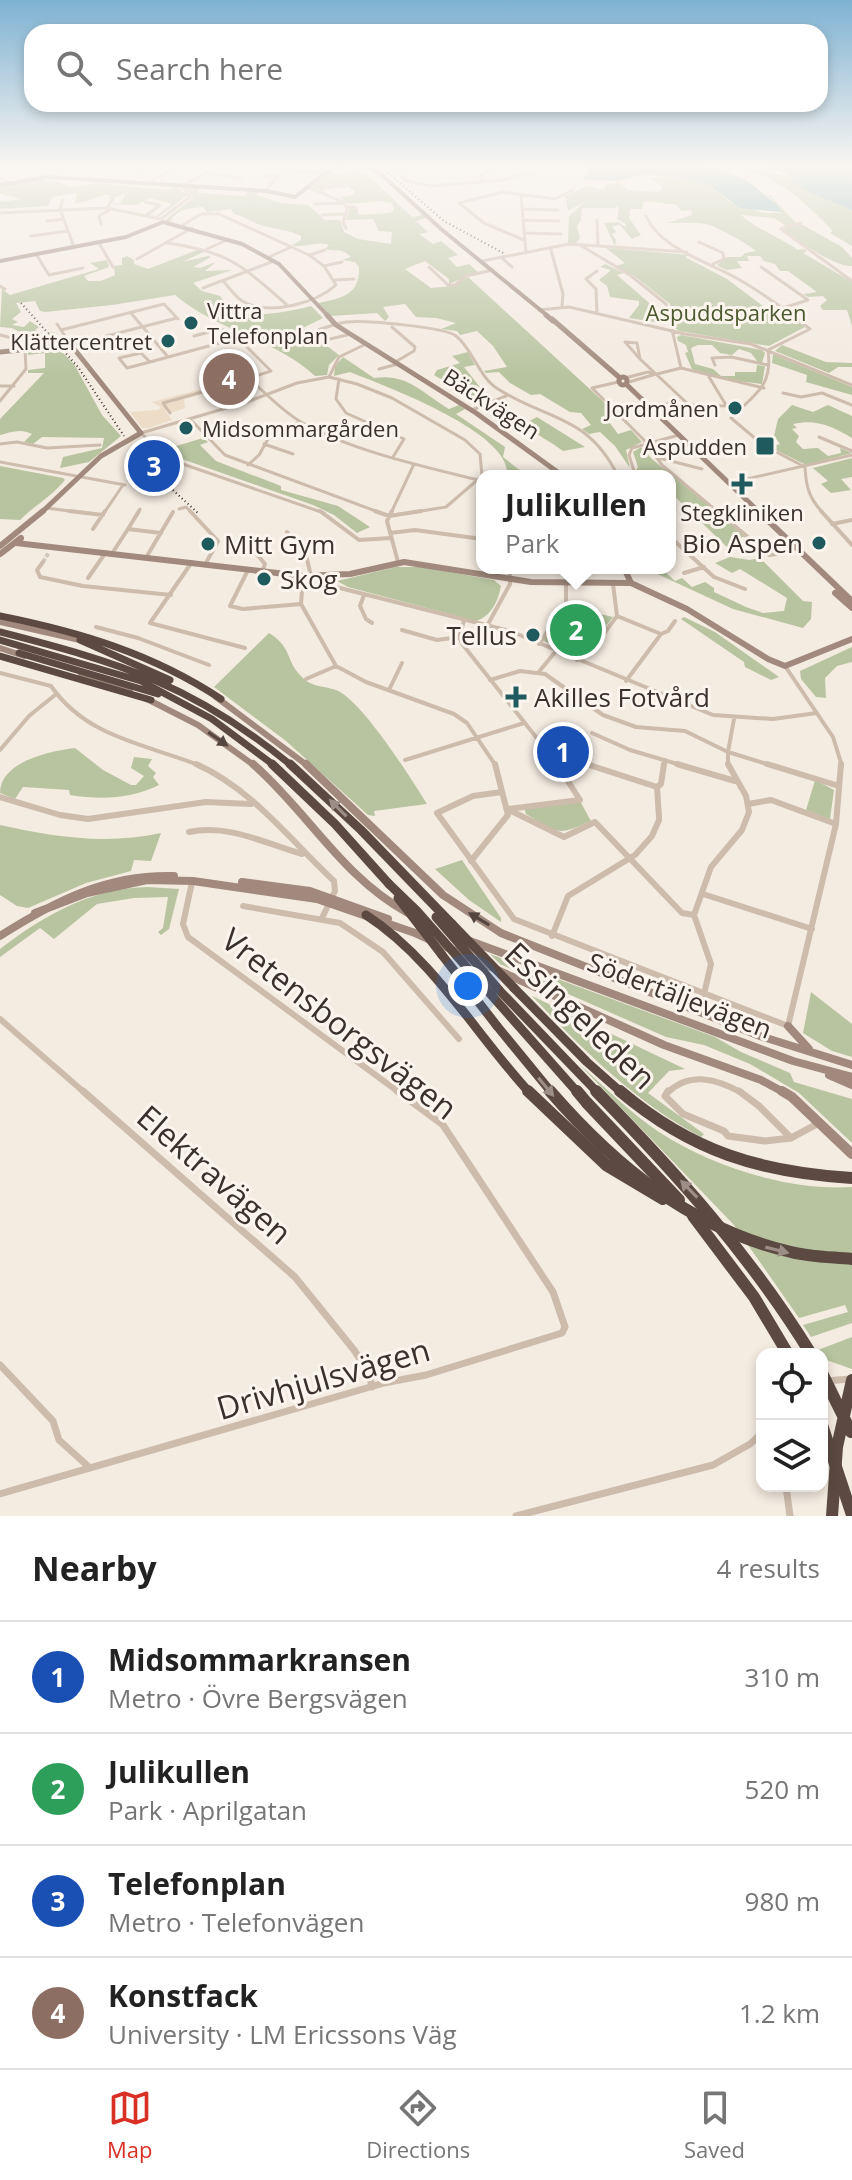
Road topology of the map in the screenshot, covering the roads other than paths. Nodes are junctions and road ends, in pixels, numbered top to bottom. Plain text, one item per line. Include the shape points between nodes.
1 (70, 236) edge
2 (129, 236) edge
3 (179, 236) edge
4 (218, 236) edge
5 (266, 236) edge
6 (453, 236) edge
7 (514, 236) edge
8 (524, 236) edge
9 (598, 236) edge
10 (661, 236) edge
11 (790, 236) edge
12 (229, 239) junction
13 (524, 240) junction
14 (699, 242) dead end
15 (99, 243) junction
16 (167, 243) junction
17 (580, 245) junction
18 (292, 246) junction
19 (598, 246) junction
20 (74, 247) junction
21 (206, 249) junction
22 (550, 249) junction
23 (325, 250) dead end
24 (687, 252) junction
25 (526, 253) junction
26 (36, 254) junction
27 (309, 255) junction
28 (501, 257) junction
29 (137, 259) dead end
30 (271, 259) junction
31 (0, 261) edge
32 (482, 261) junction
33 (342, 262) dead end
34 (712, 264) junction
35 (324, 266) junction
36 (113, 267) dead end
37 (429, 267) dead end
38 (512, 267) dead end
39 (761, 267) dead end
40 (83, 268) dead end
41 (251, 270) junction
42 (493, 270) junction
43 (597, 271) dead end
44 (354, 279) dead end
45 (335, 280) junction
46 (223, 281) junction
47 (852, 281) edge
48 (0, 286) edge
49 (203, 288) dead end
50 (5, 289) dead end
51 (310, 300) junction
52 (287, 305) junction
53 (562, 306) junction
54 (782, 309) junction
55 (540, 310) junction
56 (597, 312) junction
57 (131, 313) junction
58 (57, 324) dead end
59 (336, 325) junction
60 (142, 326) junction
61 (391, 326) junction
62 (61, 330) junction
63 (318, 330) dead end
64 (671, 330) junction
65 (351, 334) junction
66 (0, 335) edge
67 (238, 338) junction
68 (330, 339) dead end
69 (366, 344) junction
70 (71, 345) junction
71 (204, 347) junction
72 (25, 349) junction
73 (768, 350) junction
74 (0, 352) edge
75 (168, 357) junction
76 (640, 359) junction
77 (150, 362) junction
78 (397, 363) junction
79 (715, 365) dead end
80 (768, 365) junction
81 (681, 368) junction
82 (379, 369) dead end
83 (656, 374) junction
84 (329, 377) junction
85 (709, 377) junction
86 (249, 379) junction
87 (339, 379) junction
88 (623, 381) junction
89 (852, 385) edge
90 (0, 386) edge
91 (15, 387) junction
92 (765, 388) junction
93 (265, 393) junction
94 (783, 393) dead end
95 (506, 396) junction
96 (0, 401) edge
97 (659, 404) dead end
98 (852, 405) edge
99 (690, 406) junction
100 (726, 406) junction
101 (472, 410) junction
102 (170, 413) dead end
103 (732, 416) junction
104 (190, 419) junction
105 (299, 422) junction
106 (141, 433) junction
107 (679, 435) junction
108 (819, 437) dead end
109 (645, 443) junction
110 (0, 444) edge
111 (264, 444) junction
112 (100, 445) dead end
113 (852, 453) edge
114 (293, 454) dead end
115 (393, 457) junction
116 (658, 458) junction
117 (0, 462) edge
118 (414, 464) junction
119 (248, 465) junction
120 (805, 467) junction
121 (702, 469) dead end
122 (484, 470) edge
123 (555, 470) edge
124 (615, 470) edge
125 (633, 470) edge
126 (668, 470) edge
127 (476, 477) edge
128 (676, 477) edge
129 (77, 479) junction
130 (476, 483) edge
131 (729, 483) junction
132 (140, 509) dead end
133 (179, 509) dead end
134 (43, 511) junction
135 (173, 512) dead end
136 (103, 515) junction
137 (389, 516) junction
138 (852, 520) edge
139 (831, 524) junction
140 (93, 529) dead end
141 (128, 529) junction
142 (287, 532) dead end
143 (161, 533) junction
144 (10, 535) junction
145 (391, 535) junction
146 (476, 538) edge
147 (18, 540) junction
148 (676, 542) edge
149 (2, 543) edge
150 (852, 545) edge
151 (239, 550) dead end
152 (110, 551) junction
153 (794, 551) junction
154 (0, 554) edge
155 (147, 556) junction
156 (193, 561) junction
157 (43, 562) dead end
158 (398, 562) junction
159 (206, 563) junction
160 (704, 567) junction
161 (248, 570) junction
162 (262, 572) junction
163 (476, 573) edge
164 (684, 573) dead end
165 (480, 574) edge
166 (510, 574) edge
167 (627, 574) edge
168 (307, 576) junction
169 (332, 576) junction
170 (88, 578) dead end
171 (511, 580) junction
172 (631, 583) junction
173 (566, 584) junction
174 (613, 584) junction
175 (745, 589) dead end
176 (171, 595) junction
177 (364, 595) junction
178 (840, 595) junction
179 (852, 601) edge
180 (301, 604) junction
181 (852, 608) edge
182 (617, 616) junction
183 (2, 619) edge
184 (464, 621) junction
185 (675, 621) dead end
186 (372, 623) dead end
187 (487, 626) junction
188 (96, 627) dead end
189 (402, 630) dead end
190 (0, 632) edge
191 (661, 634) junction
192 (459, 637) junction
193 (852, 639) edge
194 (0, 640) edge
195 (80, 640) junction
196 (539, 644) junction
197 (0, 648) edge
198 (245, 648) dead end
199 (556, 651) junction
200 (19, 653) junction
201 (0, 656) edge
202 (577, 660) junction
203 (402, 663) dead end
204 (209, 665) dead end
205 (336, 666) junction
206 (785, 666) junction
207 (538, 673) junction
208 (3, 674) edge
209 (0, 679) edge
210 (306, 679) dead end
211 (490, 680) junction
212 (626, 681) junction
213 (389, 690) junction
214 (190, 694) junction
215 (56, 696) junction
216 (170, 696) junction
217 (221, 699) junction
218 (151, 700) junction
219 (817, 713) junction
220 (734, 719) junction
221 (524, 723) junction
222 (592, 733) dead end
223 (479, 737) junction
224 (0, 750) edge
225 (728, 752) junction
226 (405, 760) dead end
227 (558, 760) junction
228 (665, 760) junction
229 (735, 781) junction
230 (839, 786) junction
231 (657, 787) junction
232 (502, 792) junction
233 (0, 797) edge
234 (252, 804) junction
235 (748, 804) junction
236 (507, 809) junction
237 (836, 824) junction
238 (189, 832) dead end
239 (303, 854) junction
240 (627, 857) junction
241 (471, 861) junction
242 (392, 864) junction
243 (193, 879) junction
244 (389, 884) junction
245 (703, 894) junction
246 (331, 900) junction
247 (243, 906) dead end
248 (366, 915) junction
249 (694, 915) junction
250 (322, 918) junction
251 (812, 929) junction
252 (415, 933) junction
253 (0, 936) edge
254 (552, 936) junction
255 (704, 994) junction
256 (0, 1019) edge
257 (788, 1026) junction
258 (459, 1039) dead end
259 (837, 1061) junction
260 (852, 1065) edge
261 (824, 1071) junction
262 (852, 1077) edge
263 (852, 1085) edge
264 (820, 1122) junction
265 (793, 1140) junction
266 (852, 1154) edge
267 (852, 1178) edge
268 (664, 1199) junction
269 (852, 1259) edge
270 (565, 1327) joint
271 (784, 1348) edge
272 (807, 1348) edge
273 (0, 1365) edge
274 (852, 1379) edge
275 (828, 1380) edge
276 (828, 1386) edge
277 (372, 1387) junction
278 (851, 1434) edge
279 (756, 1438) edge
280 (828, 1442) edge
281 (90, 1468) junction
282 (787, 1492) edge
283 (0, 1494) edge
284 (852, 1515) edge
285 (516, 1516) edge
286 (790, 1516) edge
287 (832, 1516) edge

1 - 20 street
2 - 15 street
3 - 16 street
4 - 12 street, Bäckvägen
5 - 18 street
6 - 32 street
7 - 13 street
8 - 13 street
9 - 19 street
10 - 24 street
11 - 47 street
12 - 21 street
12 - 30 street, Bäckvägen
13 - 25 street
14 - 34 street via 725,256
15 - 20 street
15 - 36 street
16 - 21 street
16 - 29 street
17 - 19 street
17 - 22 street
17 - 64 street via 663,301
18 - 27 street
18 - 30 street
19 - 24 street
20 - 26 street
21 - 41 street
22 - 25 street
22 - 53 street
23 - 27 street
24 - 34 street
25 - 28 street
26 - 31 street
26 - 40 street via 49,275
27 - 35 street
28 - 32 street
28 - 38 street
30 - 41 street
30 - 51 street, Bäckvägen
32 - 42 street
33 - 35 street
34 - 54 street
35 - 45 street
37 - 42 street via 448,285
39 - 54 street via 808,300
41 - 46 street
41 - 52 street
42 - 55 street
43 - 56 street via 586,279 596,289
44 - 45 street
45 - 51 street via 329,292
46 - 49 street
46 - 52 street via 251,305
48 - 50 street
51 - 52 street
51 - 59 street, Bäckvägen
53 - 55 street
53 - 56 street
54 - 73 street via 810,329
55 - 88 street
56 - 64 street
57 - 60 street
57 - 60 street via 164,304 178,319
57 - 62 street
58 - 62 street
59 - 61 street via 361,321
59 - 63 street
59 - 65 street, Bäckvägen
60 - 70 street
60 - 75 street
61 - 78 street via 415,347
61 - 95 street via 456,336
62 - 70 street
64 - 73 street
64 - 81 street
65 - 68 street
65 - 69 street, Bäckvägen
66 - 72 street
67 - 71 street
67 - 71 street via 221,329 193,335
67 - 86 street via 271,371
69 - 78 street, Bäckvägen
69 - 84 street via 339,357
70 - 72 street
70 - 106 street
71 - 75 street
72 - 74 street
72 - 91 street via 25,372
73 - 80 street
73 - 89 street
75 - 77 street
76 - 76 street via 637,343 625,342 624,343
76 - 83 street
77 - 77 street via 127,368 119,358 141,353
78 - 82 street
78 - 101 street, Bäckvägen
79 - 80 street via 712,358 722,354
80 - 92 street
81 - 83 street
81 - 85 street
83 - 88 street
83 - 99 street
84 - 87 street
84 - 93 street
85 - 92 street
85 - 100 street
86 - 93 street
86 - 102 street via 163,403
87 - 115 street via 336,399 346,413 404,439
87 - 122 street via 436,422 474,448 486,461
88 - 107 street
88 - 109 street via 592,388
90 - 91 street
91 - 96 street
92 - 103 street
93 - 104 street
93 - 105 street
94 - 98 street via 822,393
95 - 101 street
95 - 124 street via 569,422 606,452
97 - 99 street
99 - 100 street
100 - 103 street
101 - 123 street, Bäckvägen
103 - 120 street via 763,445
104 - 106 street
104 - 119 street via 225,455
105 - 111 street
105 - 115 street
106 - 129 street via 120,441
106 - 145 street via 169,458 316,509 363,541
107 - 109 street
107 - 131 street
108 - 113 street
109 - 116 street
109 - 125 street via 630,450
110 - 112 street
111 - 114 street
111 - 119 street
113 - 120 street
115 - 118 street
116 - 121 street
116 - 126 street
117 - 129 street
118 - 127 street
118 - 137 street
119 - 137 street
120 - 131 street
120 - 139 street via 808,496
128 - 153 street via 769,555
129 - 134 street
129 - 136 street via 124,485
130 - 137 street via 446,507
131 - 153 street
132 - 141 street
133 - 159 street via 186,507 218,541
134 - 136 street
134 - 144 street
134 - 147 street
135 - 143 street
136 - 140 street
137 - 145 street
138 - 139 street
139 - 150 street
141 - 143 street
141 - 152 street
142 - 168 street via 306,555
143 - 155 street
144 - 147 street
144 - 149 street
145 - 146 street via 415,530
145 - 158 street
147 - 149 street
147 - 152 street
147 - 154 street
148 - 160 street
151 - 162 street via 255,552 265,564
152 - 155 street
152 - 170 street
153 - 178 street
155 - 156 street
156 - 159 street
156 - 176 street
157 - 176 street via 37,570 40,577
158 - 163 street
158 - 169 street
159 - 161 street
160 - 164 street
160 - 175 street
161 - 162 street
161 - 180 street via 230,606
162 - 168 street
165 - 171 street
166 - 171 street
167 - 172 street
168 - 169 street
168 - 180 street
169 - 177 street via 336,587
171 - 173 street
171 - 187 street
172 - 174 street
172 - 206 street
173 - 174 street
173 - 196 street via 566,605
174 - 182 street
176 - 198 street via 150,623
177 - 184 street
177 - 186 street via 360,606
178 - 179 street
178 - 181 street
180 - 205 street
182 - 191 street
182 - 202 street
183 - 195 street, Södertäljevägen
183 - 217 highway via 67,630 151,657
184 - 187 street
184 - 192 street
185 - 191 street
187 - 196 street
188 - 204 street
189 - 192 street via 437,640
190 - 214 highway via 116,663
191 - 212 street
192 - 211 street
193 - 206 street
194 - 216 highway via 116,672
195 - 214 highway via 144,666
195 - 217 street, Södertäljevägen via 147,661
196 - 199 street
197 - 200 street, Södertäljevägen
199 - 202 street
199 - 207 street
200 - 216 highway
200 - 218 street, Södertäljevägen
201 - 218 highway
202 - 212 street
203 - 213 street
205 - 210 street
205 - 213 street
206 - 219 street
207 - 211 street via 520,671
207 - 225 street via 603,715 631,726 685,731
208 - 209 street
208 - 215 street via 51,686
211 - 221 street
212 - 220 street
213 - 223 street via 458,717
242 -> 214 highway via 292,766
215 - 224 street via 29,716
215 - 234 street via 77,716 110,734 202,765
216 - 244 highway via 235,735 296,784
259 -> 217 street, Södertäljevägen via 538,950 481,921 425,881 306,764
218 -> 261 street, Södertäljevägen via 202,727 255,766 344,868 394,907 451,934
219 - 220 street
219 - 230 street via 839,750
220 - 225 street
221 - 223 street
221 - 227 street
222 - 228 street
223 - 226 street
223 - 232 street via 494,760
225 - 229 street via 726,764
225 - 230 street
227 - 231 street via 573,759
227 - 236 street via 580,800
228 - 229 street
228 - 231 street
229 - 235 street
230 - 237 street
231 - 240 street via 659,818 647,843
232 - 236 street
232 - 241 street via 473,796 437,813
233 - 234 street via 88,819 206,802
234 - 239 street
235 - 237 street via 771,800
235 - 245 street via 742,829 711,868
236 - 240 street via 564,837 595,822
236 - 241 street via 506,820
237 - 251 street
238 - 239 street via 235,832
239 - 246 street via 334,881
240 - 249 street via 682,913
240 - 254 street via 568,896
241 - 254 street via 514,919
242 - 267 highway, Essingeleden, bridge via 590,1068 658,1122 715,1153 757,1168 803,1177
272 -> 242 highway, bridge via 774,1293 714,1215 499,990
243 - 246 street
243 - 253 street via 129,883 87,893 35,913
243 - 270 street, Vretensborgsvägen via 183,924 188,937 443,1125 553,1292
244 -> 268 highway, bridge via 497,1026 597,1144
244 - 271 highway, bridge via 704,1228
245 - 249 street
245 - 251 street
246 - 248 street
246 - 250 street
246 - 252 street
247 - 250 street
248 - 252 street
248 - 268 highway via 405,942 482,1038 591,1152 633,1184
249 - 255 street via 711,964
250 - 258 street via 340,923 383,952
251 - 257 street
252 - 264 street via 664,1045 761,1080 792,1097
254 - 255 street
255 - 257 street
256 - 277 street, Elektravägen via 295,1277 354,1350
257 - 259 street via 807,1048
259 - 260 street, Södertäljevägen
261 - 262 street, Södertäljevägen
261 - 263 street
264 - 265 street
264 - 266 street
265 - 265 street via 771,1143 728,1136 697,1122 665,1096 691,1078 703,1077 746,1094
268 -> 269 highway, bridge via 711,1226 765,1247
270 - 277 street, Drivhjulsvägen via 547,1339
273 - 281 street via 53,1421 59,1440
274 - 275 street
274 - 287 highway, bridge via 833,1473
276 - 278 highway, bridge
277 - 281 street, Drivhjulsvägen
279 - 285 street via 713,1465
280 - 284 highway, bridge
281 - 283 street, Drivhjulsvägen
282 - 286 street

